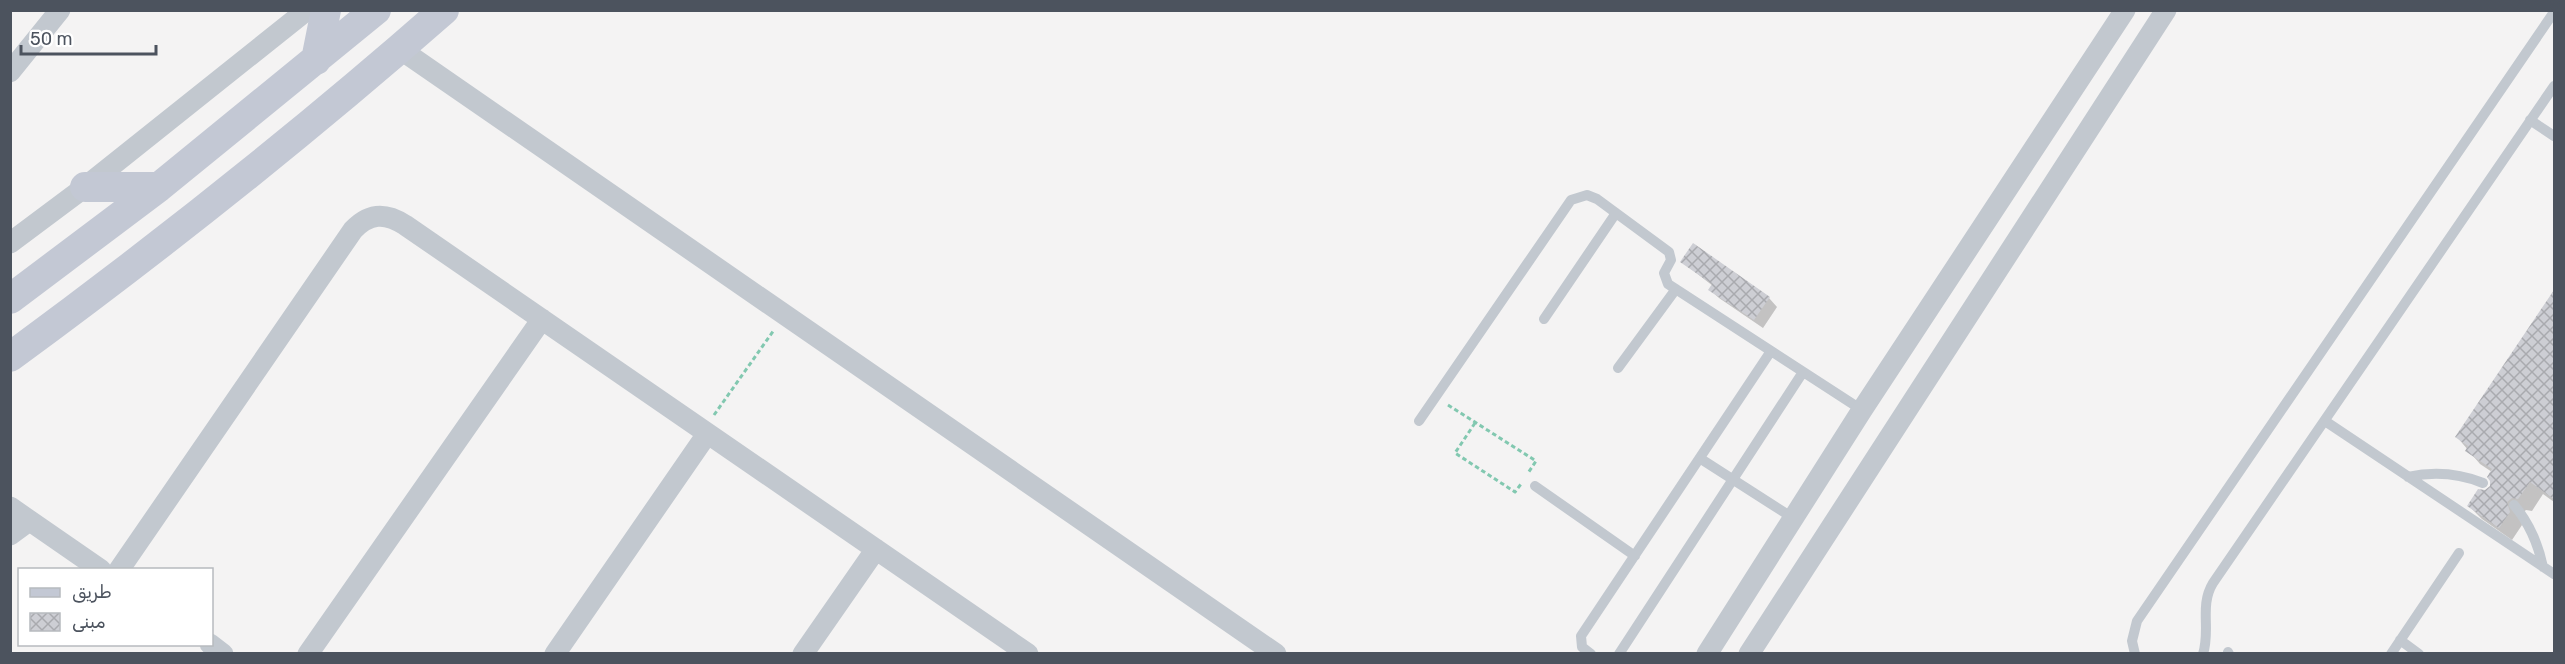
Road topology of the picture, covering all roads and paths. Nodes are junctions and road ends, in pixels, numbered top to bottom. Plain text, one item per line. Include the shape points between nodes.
1 (60, 10) edge
2 (307, 10) edge
3 (326, 10) edge
4 (376, 10) edge
5 (444, 10) edge
6 (2125, 10) edge
7 (2166, 10) edge
8 (2554, 12) edge
9 (400, 50) junction
10 (14, 60) edge
11 (316, 60) junction
12 (2554, 86) edge
13 (2530, 120) junction
14 (2554, 136) edge
15 (85, 187) junction
16 (159, 187) junction
17 (1616, 213) junction
18 (10, 243) edge
19 (1676, 289) junction
20 (10, 299) edge
21 (785, 315) junction
22 (542, 319) junction
23 (1544, 319) dead end
24 (1771, 351) junction
25 (10, 357) edge
26 (1618, 368) dead end
27 (1803, 372) junction
28 (1435, 397) junction
29 (1862, 410) junction
30 (1419, 421) dead end
31 (2325, 421) junction
32 (1476, 423) junction
33 (704, 433) junction
34 (1701, 459) junction
35 (2408, 477) junction
36 (1734, 480) junction
37 (2483, 483) dead end
38 (1535, 486) dead end
39 (2514, 505) dead end
40 (10, 507) edge
41 (1793, 518) junction
42 (29, 521) junction
43 (10, 535) edge
44 (876, 549) junction
45 (2459, 553) dead end
46 (1635, 556) junction
47 (2543, 567) junction
48 (98, 568) edge
49 (120, 568) edge
50 (2554, 574) edge
51 (2400, 640) junction
52 (309, 654) edge
53 (555, 654) edge
54 (803, 654) edge
55 (1028, 654) edge
56 (1276, 654) edge
57 (1591, 654) edge
58 (1619, 654) edge
59 (1707, 654) edge
60 (1749, 654) edge
61 (2135, 654) edge
62 (2203, 654) edge
63 (2391, 654) edge
64 (2420, 654) edge

1 - 10 street
2 - 15 street
3 - 11 street
4 - 11 street
5 - 9 street
6 - 29 street
7 - 60 street
8 - 61 lane via 2138,621 2132,640
9 - 21 street
9 - 25 street via 208,208
11 - 16 street
12 - 13 lane
13 - 14 lane
13 - 31 lane
15 - 16 street
15 - 18 street
16 - 20 street
17 - 19 lane via 1669,252 1671,260 1664,277
17 - 23 lane
17 - 28 lane via 1592,196 1581,195 1571,200
19 - 24 lane
19 - 26 lane
21 - 33 path
21 - 56 street
22 - 33 street
22 - 49 street via 396,219 379,215 362,220
22 - 52 street
24 - 27 lane
24 - 34 lane
27 - 29 lane
27 - 36 lane
28 - 30 lane
28 - 32 path
29 - 41 street
31 - 35 lane
31 - 62 lane via 2209,590 2204,608 2207,633
32 - 32 path via 1455,453 1515,492 1536,461
33 - 44 street
33 - 53 street
34 - 36 lane
34 - 46 lane
35 - 37 lane via 2454,474
35 - 47 lane
36 - 41 lane
36 - 58 lane
38 - 46 lane
39 - 47 lane via 2533,534
40 - 42 street
41 - 59 street
42 - 43 street
42 - 48 street
44 - 54 street
44 - 55 street
45 - 51 lane
46 - 57 lane via 1581,636 1582,647
47 - 50 lane
51 - 63 lane
51 - 64 lane

